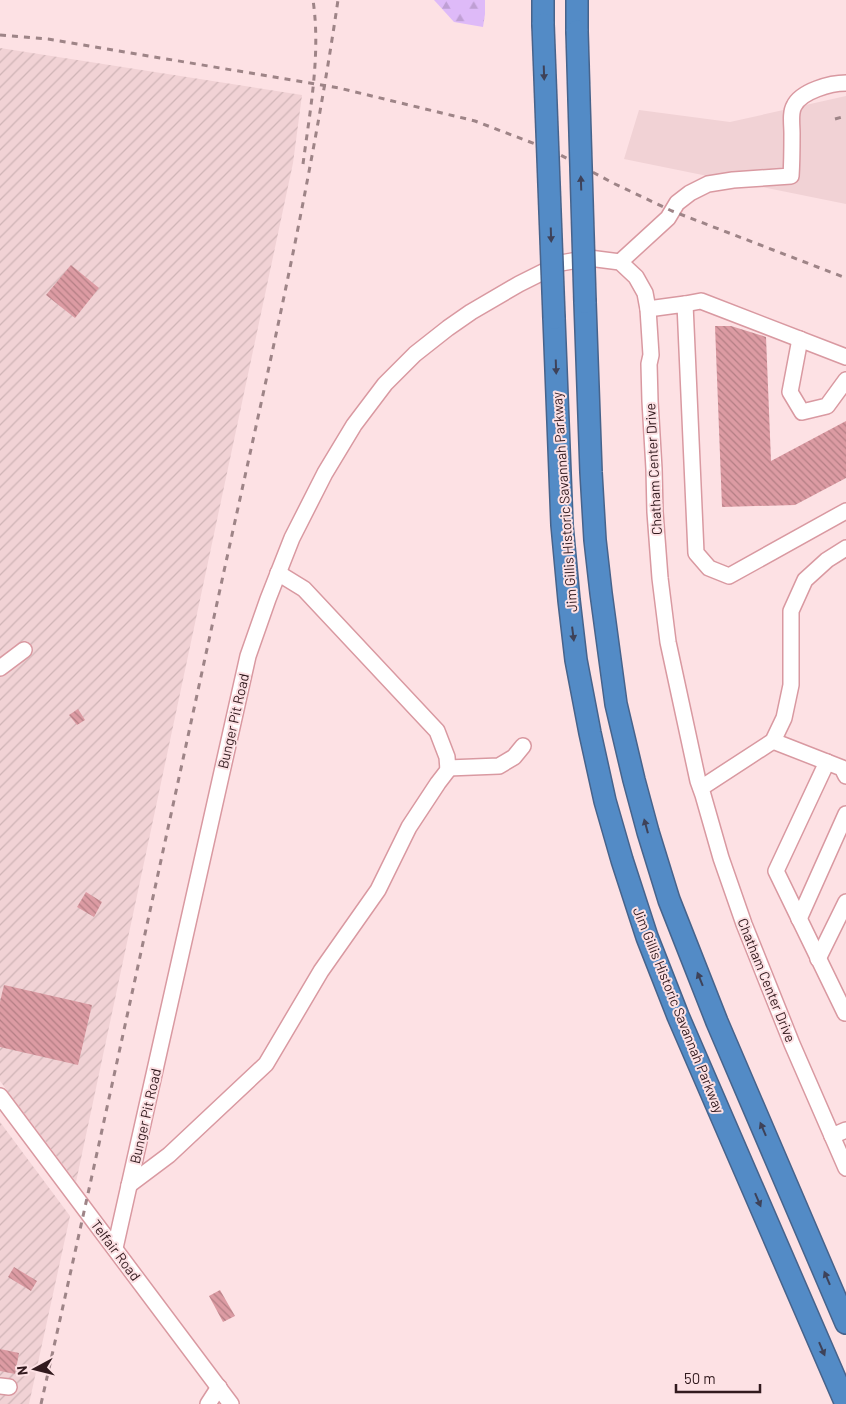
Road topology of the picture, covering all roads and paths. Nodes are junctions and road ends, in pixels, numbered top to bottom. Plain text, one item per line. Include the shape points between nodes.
1 (543, 0) edge
2 (577, 0) edge
3 (846, 83) edge
4 (620, 262) junction
5 (685, 304) junction
6 (648, 309) junction
7 (800, 339) junction
8 (846, 357) edge
9 (846, 380) edge
10 (846, 511) edge
11 (846, 548) edge
12 (278, 573) junction
13 (24, 650) dead end
14 (0, 668) edge
15 (773, 741) junction
16 (524, 746) dead end
17 (827, 762) junction
18 (448, 768) junction
19 (846, 776) edge
20 (701, 788) junction
21 (846, 814) edge
22 (846, 902) edge
23 (799, 919) junction
24 (818, 959) junction
25 (846, 1014) edge
26 (0, 1096) edge
27 (839, 1133) edge
28 (846, 1168) edge
29 (129, 1185) junction
30 (115, 1248) junction
31 (846, 1323) edge
32 (219, 1387) junction
33 (208, 1404) edge
34 (231, 1404) edge
35 (846, 1404) edge

1 -> 35 highway, Jim Gillis Historic Savannah Parkway, bridge via 562,525 578,670 590,733 605,800 647,937
31 -> 2 highway, Jim Gillis Historic Savannah Parkway, bridge via 717,1022 669,900 648,832 616,704 595,540
3 - 4 street via 815,89 793,106 791,176 708,184 690,193
4 - 6 street, Chatham Center Drive via 636,276 645,293
4 - 12 street, Bunger Pit Road via 589,258 561,264 471,312 415,354 385,384 354,425 325,473
5 - 6 street
5 - 7 street via 701,300
5 - 10 street via 696,553 709,568 729,576
6 - 20 street, Chatham Center Drive via 661,588 668,642
7 - 8 street
7 - 9 street via 790,392 802,412 827,406
11 - 15 street via 805,580 791,611 791,685 784,718
12 - 18 street via 304,589 437,731
12 - 29 street, Bunger Pit Road via 248,656
13 - 14 street
15 - 17 street
15 - 20 street
16 - 18 street via 499,766
17 - 19 street via 842,768
17 - 23 street via 776,871
18 - 29 street via 409,827 378,890 321,971 266,1064 169,1154
20 - 27 street, Chatham Center Drive via 744,924 796,1053
21 - 23 street
22 - 24 street
23 - 24 street
24 - 25 street
26 - 30 street, Telfair Road
27 - 28 street, Chatham Center Drive
29 - 30 street, Bunger Pit Road
30 - 32 street, Telfair Road
32 - 33 street
32 - 34 street, Telfair Road

